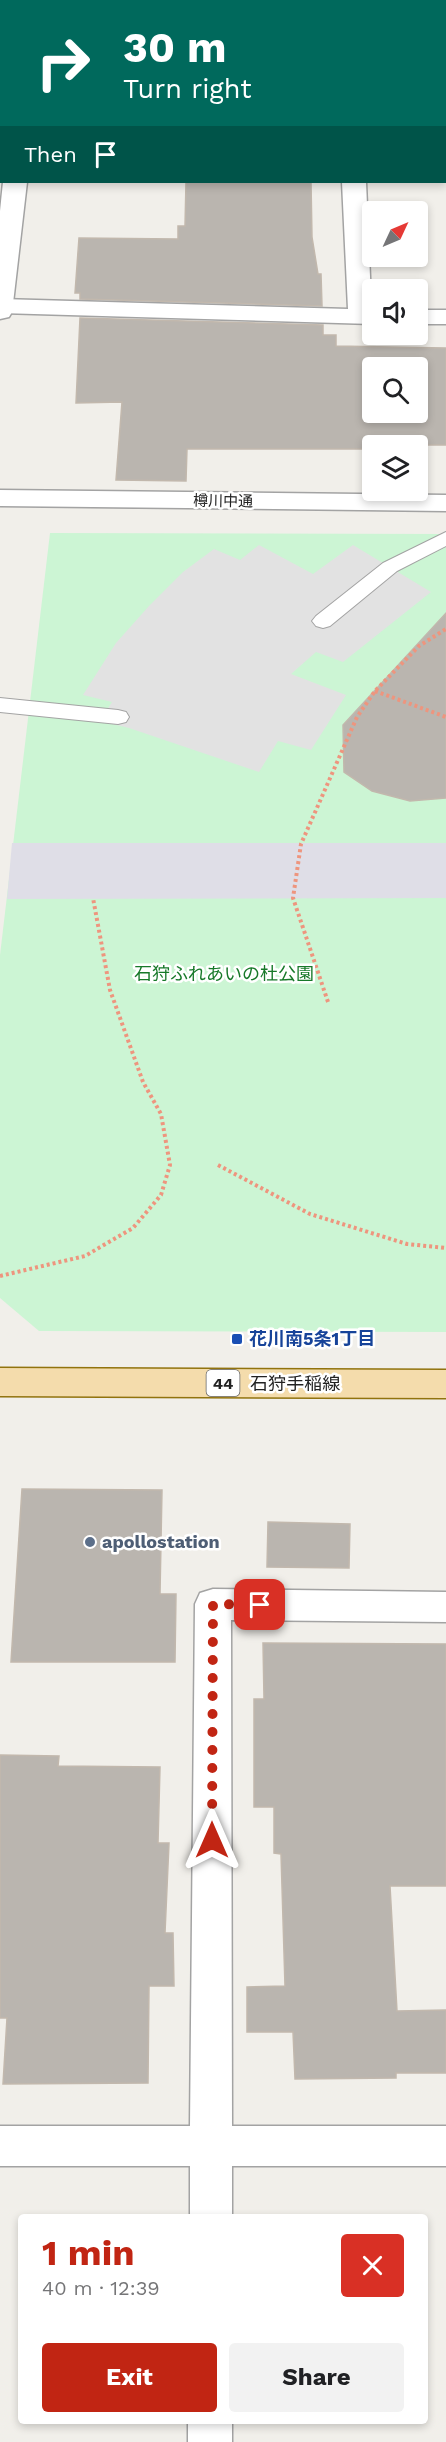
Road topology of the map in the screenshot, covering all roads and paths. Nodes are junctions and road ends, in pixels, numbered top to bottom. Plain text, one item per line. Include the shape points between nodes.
1 (15, 183) edge
2 (354, 183) edge
3 (363, 279) edge
4 (1, 306) edge
5 (0, 312) edge
6 (362, 317) edge
7 (428, 317) edge
8 (446, 317) edge
9 (0, 498) edge
10 (446, 503) edge
11 (446, 538) edge
12 (323, 621) dead end
13 (446, 629) edge
14 (375, 691) junction
15 (0, 705) edge
16 (118, 717) dead end
17 (446, 717) edge
18 (93, 898) dead end
19 (328, 1002) dead end
20 (218, 1165) dead end
21 (446, 1248) edge
22 (0, 1276) edge
23 (0, 1382) edge
24 (446, 1384) edge
25 (446, 1607) edge
26 (0, 2146) edge
27 (211, 2146) junction
28 (446, 2146) edge
29 (211, 2214) edge
30 (210, 2424) edge
31 (210, 2442) edge

1 - 4 street
2 - 3 street
4 - 5 street
4 - 6 street
7 - 8 street
9 - 10 street, 樽川中通
11 - 12 lane via 390,567
13 - 14 path via 419,646
14 - 17 path
14 - 19 path via 357,717 301,844 293,898
15 - 16 lane
18 - 22 path via 110,990 143,1082 161,1114 170,1165 161,1195 132,1228 85,1256
20 - 21 path via 310,1214 407,1244
23 - 24 main road, 石狩手稲線 / 44
25 - 27 street via 213,1604
26 - 27 street
27 - 28 street
27 - 29 street
30 - 31 street

